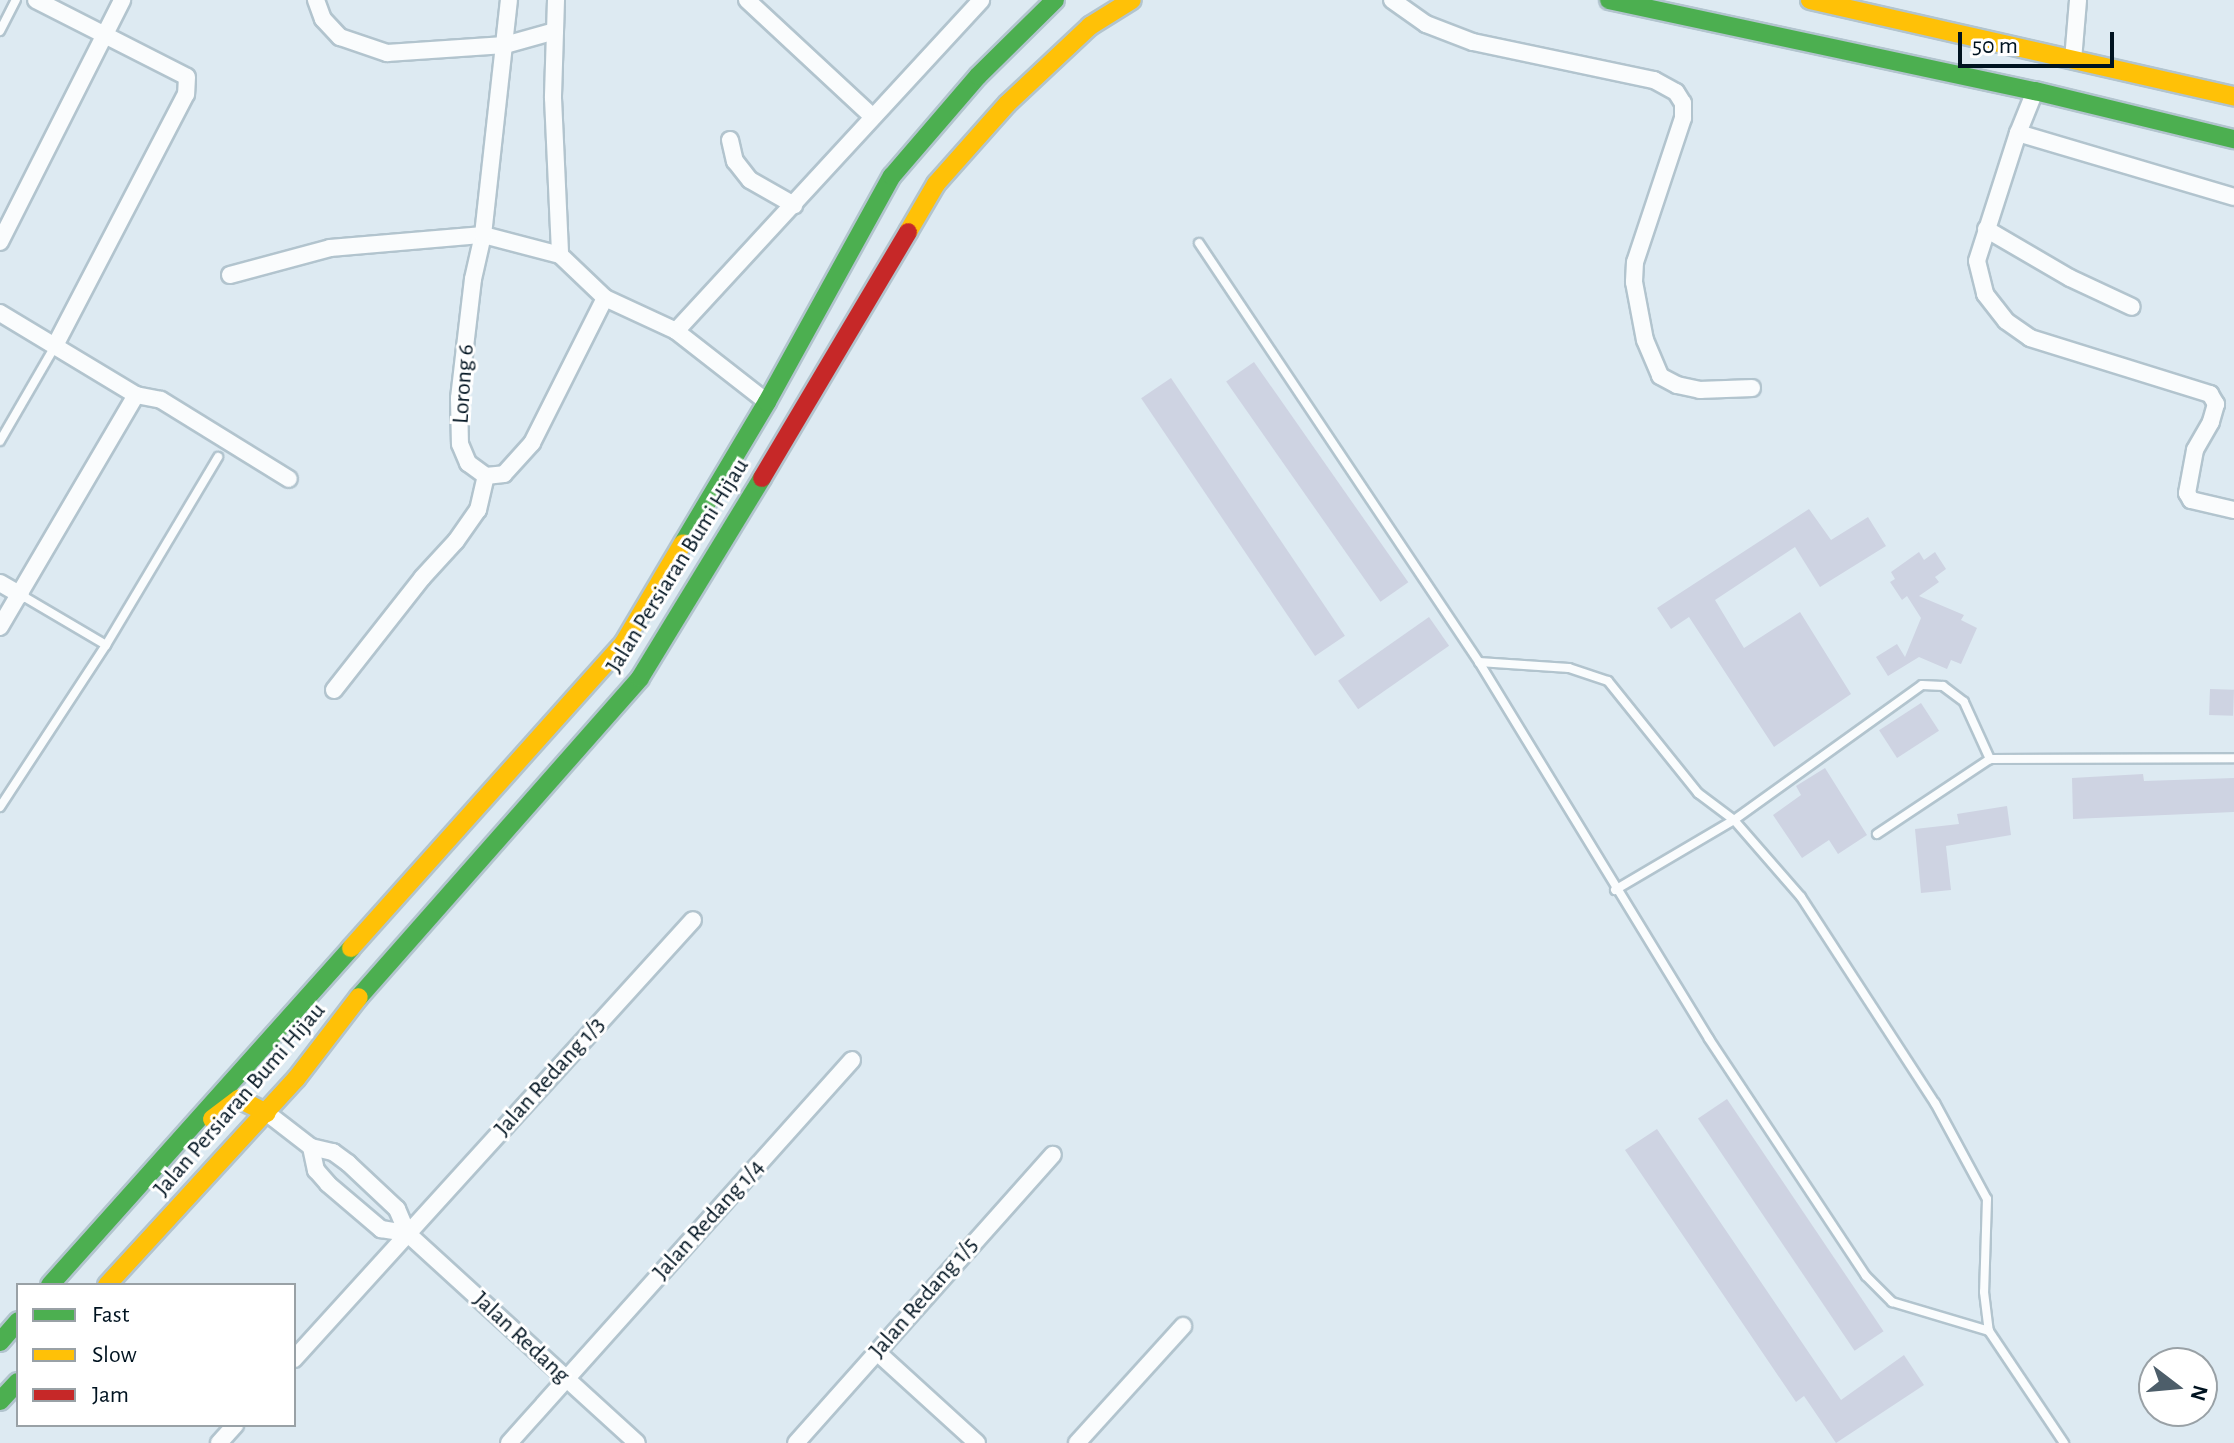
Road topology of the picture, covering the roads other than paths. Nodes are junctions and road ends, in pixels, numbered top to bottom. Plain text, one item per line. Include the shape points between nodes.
1 (16, 0) edge
2 (36, 0) edge
3 (122, 0) edge
4 (316, 0) edge
5 (509, 0) edge
6 (556, 0) edge
7 (747, 0) edge
8 (981, 0) edge
9 (1055, 0) edge
10 (1132, 0) edge
11 (1392, 0) edge
12 (1609, 0) edge
13 (1810, 0) edge
14 (2078, 0) edge
15 (0, 31) edge
16 (555, 31) junction
17 (104, 35) junction
18 (505, 45) junction
19 (2073, 60) junction
20 (2035, 91) junction
21 (2234, 96) edge
22 (872, 116) junction
23 (2018, 133) junction
24 (2234, 139) edge
25 (730, 140) dead end
26 (2234, 197) edge
27 (794, 205) junction
28 (1986, 229) junction
29 (483, 235) junction
30 (0, 242) edge
31 (1199, 243) dead end
32 (560, 255) junction
33 (230, 275) dead end
34 (605, 298) junction
35 (2132, 307) dead end
36 (0, 313) edge
37 (676, 331) junction
38 (55, 346) junction
39 (1752, 388) dead end
40 (136, 395) junction
41 (767, 402) junction
42 (0, 441) edge
43 (218, 457) dead end
44 (486, 476) junction
45 (289, 479) dead end
46 (2234, 510) edge
47 (0, 583) edge
48 (21, 595) junction
49 (0, 627) edge
50 (106, 645) junction
51 (1479, 662) junction
52 (334, 690) dead end
53 (2234, 758) edge
54 (1990, 759) junction
55 (0, 807) edge
56 (1734, 820) junction
57 (1877, 834) dead end
58 (1615, 890) junction
59 (693, 920) dead end
60 (301, 1006) junction
61 (852, 1060) dead end
62 (267, 1113) junction
63 (311, 1147) junction
64 (1053, 1155) dead end
65 (149, 1173) junction
66 (407, 1233) junction
67 (52, 1283) edge
68 (109, 1283) edge
69 (16, 1323) edge
70 (1183, 1326) dead end
71 (1989, 1331) junction
72 (0, 1342) edge
73 (877, 1352) junction
74 (296, 1357) edge
75 (566, 1380) junction
76 (16, 1384) edge
77 (0, 1401) edge
78 (233, 1427) edge
79 (219, 1443) edge
80 (509, 1443) edge
81 (637, 1443) edge
82 (796, 1443) edge
83 (977, 1443) edge
84 (1077, 1443) edge
85 (2064, 1443) edge

1 - 15 lane
2 - 17 street
3 - 17 street
4 - 18 street via 323,19 340,37 387,53
5 - 18 street, Lorong 6
6 - 16 street
7 - 22 street
8 - 22 street
9 - 41 main road, Jalan Persiaran Bumi Hijau via 978,76 900,165
10 - 62 main road, Jalan Persiaran Bumi Hijau via 1080,36 1007,104 936,184 640,678 373,979
11 - 39 street via 1426,24 1473,42 1654,80 1676,92 1683,118 1635,262 1645,340 1660,376 1677,385 1700,390
12 - 20 main road
13 - 19 main road
14 - 19 street
16 - 18 street
16 - 32 street
17 - 30 street
17 - 38 street via 187,77 186,94
18 - 29 street, Lorong 6
19 - 21 main road
20 - 23 street
20 - 24 main road
22 - 27 street
23 - 26 street
23 - 28 street
25 - 27 street via 735,161 750,180
27 - 37 street
28 - 35 street
28 - 46 street via 1977,261 1985,294 2006,321 2054,347 2210,394 2216,404 2195,450 2187,493 2191,500
29 - 32 street
29 - 33 street via 330,248
29 - 44 street, Lorong 6 via 459,398 460,444 468,463
31 - 51 lane
32 - 34 street
34 - 37 street
34 - 44 street via 532,443 504,474
36 - 38 street
37 - 41 street
38 - 40 street
38 - 42 lane
40 - 45 street via 161,400
40 - 48 street
41 - 60 main road, Jalan Persiaran Bumi Hijau via 623,644
43 - 50 lane
44 - 52 street via 478,510 456,541
47 - 48 street
48 - 49 street
48 - 50 lane
50 - 55 lane
51 - 56 lane via 1569,668 1608,681 1698,793
51 - 58 lane
53 - 54 lane
54 - 56 lane via 1964,702 1943,686 1922,685
54 - 57 lane
56 - 58 lane
56 - 71 lane via 1801,897 1935,1103 1987,1199 1984,1292
58 - 71 lane via 1866,1276 1892,1302
59 - 66 street, Jalan Redang 1/3
60 - 62 main road via 253,1085
60 - 65 main road, Jalan Persiaran Bumi Hijau
61 - 75 street, Jalan Redang 1/4
62 - 63 street, Jalan Redang
62 - 65 main road via 239,1099
62 - 68 main road, Jalan Persiaran Bumi Hijau
63 - 66 street, Jalan Redang via 333,1152 348,1163 397,1209
63 - 66 street, Jalan Redang via 316,1170 328,1184 381,1229
64 - 73 street, Jalan Redang 1/5
65 - 67 main road, Jalan Persiaran Bumi Hijau
66 - 74 street, Jalan Redang 1/3
66 - 75 street, Jalan Redang
69 - 72 main road
70 - 84 street
71 - 85 lane
73 - 82 street, Jalan Redang 1/5
73 - 83 street
75 - 80 street, Jalan Redang 1/4
75 - 81 street, Jalan Redang
76 - 77 main road
78 - 79 street

